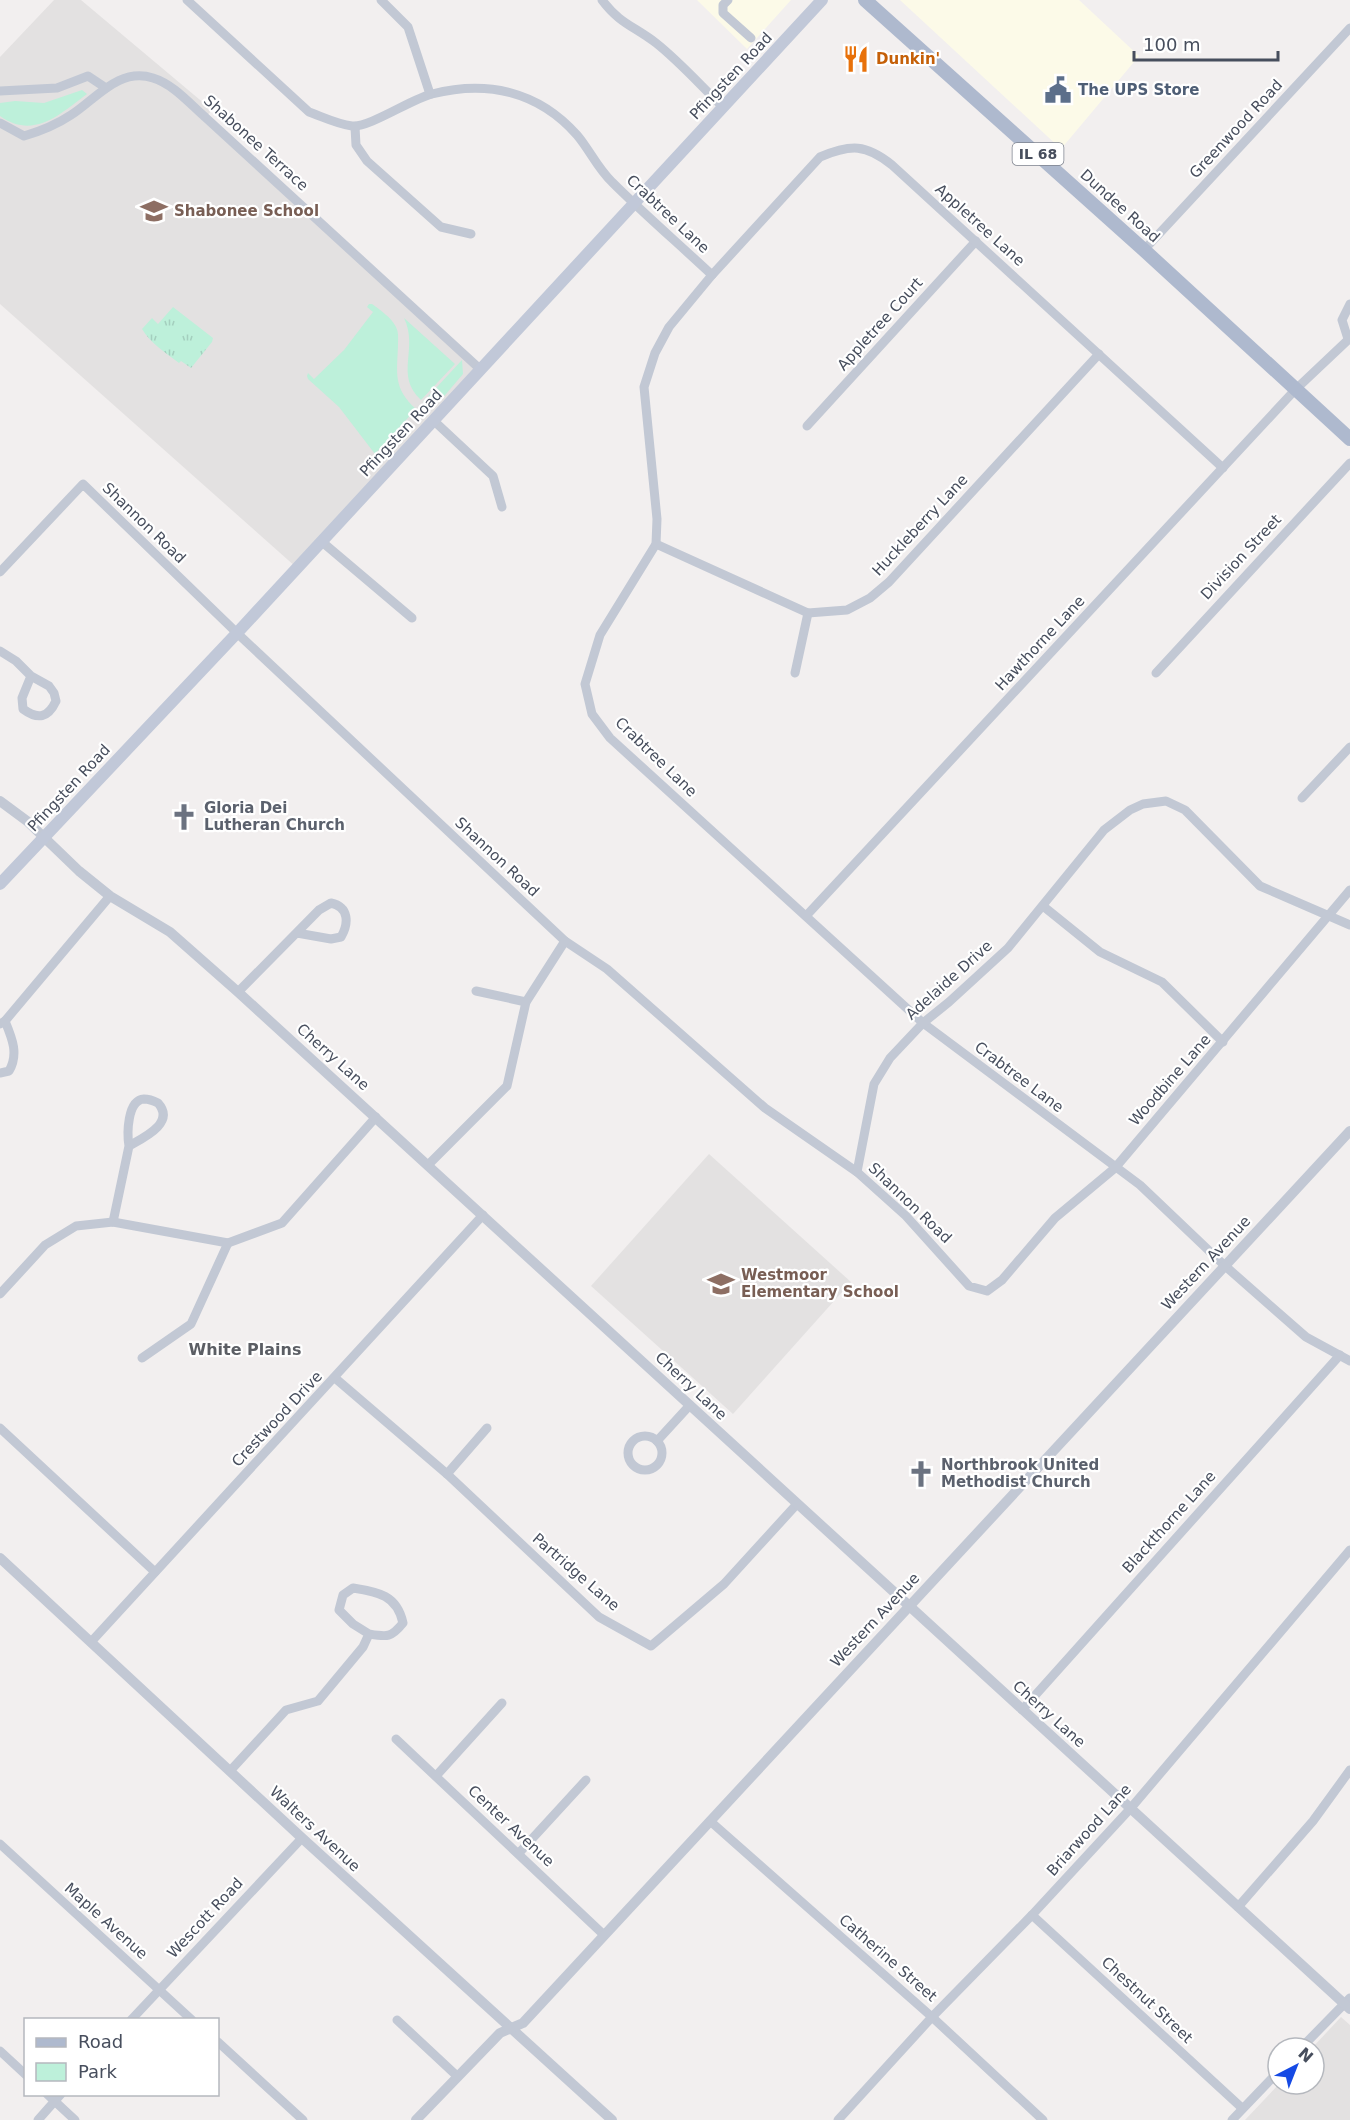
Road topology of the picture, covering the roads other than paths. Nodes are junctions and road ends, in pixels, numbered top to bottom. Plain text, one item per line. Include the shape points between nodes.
1 (186, 0) edge
2 (381, 0) edge
3 (602, 0) edge
4 (728, 0) edge
5 (822, 0) edge
6 (865, 0) edge
7 (1350, 28) edge
8 (751, 38) dead end
9 (105, 88) junction
10 (0, 91) edge
11 (430, 94) junction
12 (723, 107) junction
13 (0, 123) edge
14 (355, 127) junction
15 (634, 203) junction
16 (471, 234) dead end
17 (976, 241) junction
18 (1144, 250) junction
19 (712, 275) junction
20 (1350, 304) edge
21 (1349, 338) edge
22 (1099, 354) junction
23 (480, 369) junction
24 (1295, 390) junction
25 (433, 420) junction
26 (807, 426) dead end
27 (1350, 439) edge
28 (1350, 463) edge
29 (1223, 468) junction
30 (502, 507) dead end
31 (321, 541) junction
32 (656, 544) junction
33 (0, 572) edge
34 (808, 613) junction
35 (412, 618) dead end
36 (237, 633) junction
37 (0, 651) edge
38 (795, 673) dead end
39 (1156, 673) dead end
40 (31, 676) junction
41 (1350, 747) edge
42 (1302, 798) dead end
43 (0, 801) edge
44 (44, 837) junction
45 (0, 884) edge
46 (1350, 890) edge
47 (110, 896) junction
48 (1043, 906) junction
49 (1328, 914) junction
50 (806, 916) junction
51 (1350, 925) edge
52 (297, 933) junction
53 (565, 940) junction
54 (476, 991) dead end
55 (238, 992) junction
56 (526, 1002) junction
57 (2, 1022) edge
58 (923, 1023) junction
59 (1223, 1042) junction
60 (0, 1073) edge
61 (376, 1117) junction
62 (1350, 1131) edge
63 (129, 1146) junction
64 (428, 1165) junction
65 (1115, 1168) junction
66 (857, 1172) junction
67 (483, 1215) junction
68 (113, 1222) junction
69 (228, 1243) junction
70 (1224, 1265) junction
71 (1002, 1280) joint
72 (0, 1294) edge
73 (1340, 1355) junction
74 (142, 1358) dead end
75 (1350, 1361) edge
76 (335, 1378) junction
77 (690, 1406) junction
78 (0, 1428) edge
79 (487, 1428) dead end
80 (657, 1441) dead end
81 (447, 1474) junction
82 (797, 1504) junction
83 (1350, 1550) edge
84 (0, 1558) edge
85 (155, 1572) junction
86 (908, 1606) junction
87 (369, 1634) junction
88 (91, 1642) junction
89 (502, 1704) dead end
90 (1022, 1710) junction
91 (396, 1739) dead end
92 (1350, 1770) edge
93 (230, 1771) junction
94 (436, 1776) junction
95 (586, 1780) dead end
96 (1130, 1809) junction
97 (710, 1821) junction
98 (302, 1838) junction
99 (0, 1844) edge
100 (519, 1853) junction
101 (1238, 1907) junction
102 (1032, 1915) junction
103 (604, 1935) junction
104 (159, 1989) junction
105 (1348, 2003) edge
106 (932, 2017) junction
107 (132, 2018) edge
108 (191, 2018) edge
109 (397, 2020) dead end
110 (511, 2027) junction
111 (1314, 2036) edge
112 (219, 2043) edge
113 (0, 2051) edge
114 (24, 2073) edge
115 (457, 2076) junction
116 (1266, 2084) edge
117 (58, 2098) edge
118 (1242, 2108) junction
119 (38, 2120) edge
120 (75, 2120) edge
121 (303, 2120) edge
122 (416, 2120) edge
123 (612, 2120) edge
124 (838, 2120) edge
125 (1043, 2120) edge
126 (1232, 2120) edge

1 - 14 street via 309,112
2 - 11 street via 408,27
3 - 12 street via 617,18 656,43
4 - 8 street via 723,12
5 - 12 main road, Pfingsten Road
6 - 18 main road, Dundee Road / IL 68
7 - 18 street, Greenwood Road
9 - 10 street via 88,76 57,88
9 - 13 street, Shabonee Terrace via 49,128 24,136
9 - 23 street, Shabonee Terrace via 116,81 140,76 167,86
11 - 14 street, Crabtree Lane
11 - 15 street, Crabtree Lane via 491,88 540,104 562,119 609,180
12 - 15 main road, Pfingsten Road
14 - 16 street via 356,145 367,161 441,227
15 - 19 street, Crabtree Lane
15 - 23 main road, Pfingsten Road
17 - 19 street, Appletree Lane via 878,153 860,147 840,149 820,157
17 - 22 street, Appletree Lane
17 - 26 street, Appletree Court
18 - 24 main road, Dundee Road / IL 68
19 - 32 street, Crabtree Lane via 669,327 644,387
20 - 21 street via 1342,320
21 - 24 street, Hawthorne Lane
22 - 29 street, Appletree Lane
22 - 34 street, Huckleberry Lane via 889,582 847,610
23 - 25 main road, Pfingsten Road
24 - 27 main road, Dundee Road / IL 68
24 - 29 street, Hawthorne Lane
25 - 30 street via 493,476
25 - 31 main road, Pfingsten Road
28 - 39 street, Division Street
29 - 50 street, Hawthorne Lane
31 - 35 street
31 - 36 main road, Pfingsten Road
32 - 34 street, Huckleberry Lane
32 - 50 street, Crabtree Lane via 600,635 585,684 592,714 610,738
33 - 36 street, Shannon Road via 83,484
34 - 38 street
36 - 44 main road, Pfingsten Road
36 - 53 street, Shannon Road
37 - 40 street
40 - 40 street via 22,699 23,709 38,717 45,716 56,701 54,693
41 - 42 street
43 - 44 street, Cherry Lane
44 - 45 main road, Pfingsten Road
44 - 47 street, Cherry Lane
46 - 49 street, Woodbine Lane
47 - 55 street, Cherry Lane via 170,932
47 - 57 street
48 - 49 street, Adelaide Drive via 1104,830 1136,807 1166,801 1185,810 1260,886
48 - 58 street, Adelaide Drive via 1008,948
48 - 59 street via 1100,952 1162,982
49 - 51 street, Adelaide Drive
49 - 59 street, Woodbine Lane
50 - 58 street, Crabtree Lane
52 - 52 street via 341,937 346,915 331,903
52 - 55 street
53 - 56 street
53 - 66 street, Shannon Road via 607,969 765,1108
54 - 56 street
55 - 61 street, Cherry Lane
56 - 64 street via 507,1086
57 - 60 street via 15,1051 9,1071
58 - 65 street, Crabtree Lane
58 - 66 street, Adelaide Drive via 890,1058 874,1084
59 - 65 street, Woodbine Lane
61 - 64 street, Cherry Lane
61 - 69 street via 282,1223
62 - 70 street, Western Avenue
63 - 63 street via 128,1127 136,1101 158,1103 163,1112 156,1130
63 - 68 street
64 - 67 street, Cherry Lane
65 - 70 street, Crabtree Lane via 1140,1185
65 - 71 street, Woodbine Lane via 1055,1218
66 - 71 street, Shannon Road via 906,1216 969,1286 987,1291
67 - 76 street, Crestwood Drive
67 - 77 street, Cherry Lane
68 - 69 street
68 - 72 street via 76,1226 45,1245
69 - 74 street via 191,1324
70 - 73 street, Crabtree Lane via 1306,1337
70 - 86 street, Western Avenue
73 - 75 street, Crabtree Lane
73 - 90 street, Blackthorne Lane
76 - 81 street, Partridge Lane
76 - 85 street, Crestwood Drive
77 - 80 street
77 - 82 street, Cherry Lane
78 - 85 street
79 - 81 street
81 - 82 street, Partridge Lane via 599,1617 651,1646 724,1584
82 - 86 street, Cherry Lane
83 - 96 street, Briarwood Lane
84 - 88 street, Walters Avenue
85 - 88 street, Crestwood Drive
86 - 90 street, Cherry Lane
86 - 97 street, Western Avenue
87 - 87 street via 339,1610 343,1595 353,1588 381,1594 400,1611 403,1623 396,1632 386,1637
87 - 93 street via 363,1647 318,1701 286,1710
88 - 93 street, Walters Avenue
89 - 94 street
90 - 96 street, Cherry Lane
91 - 94 street, Center Avenue
92 - 101 street via 1313,1821
93 - 98 street, Walters Avenue
94 - 100 street, Center Avenue
95 - 100 street
96 - 101 street, Cherry Lane
96 - 102 street, Briarwood Lane
97 - 103 street, Western Avenue
97 - 106 street, Catherine Street
98 - 104 street, Wescott Road
98 - 110 street, Walters Avenue
99 - 104 street, Maple Avenue
100 - 103 street, Center Avenue
101 - 105 street, Cherry Lane
102 - 106 street, Briarwood Lane
102 - 118 street, Chestnut Street
103 - 110 street, Western Avenue via 523,2023
104 - 107 street, Wescott Road
104 - 108 street, Maple Avenue
105 - 111 street
106 - 124 street, Briarwood Lane
106 - 125 street, Catherine Street
109 - 115 street
110 - 115 street, Western Avenue
110 - 123 street, Walters Avenue
112 - 121 street
113 - 114 street
115 - 122 street, Western Avenue
116 - 118 street
117 - 119 street
117 - 120 street
118 - 126 street

